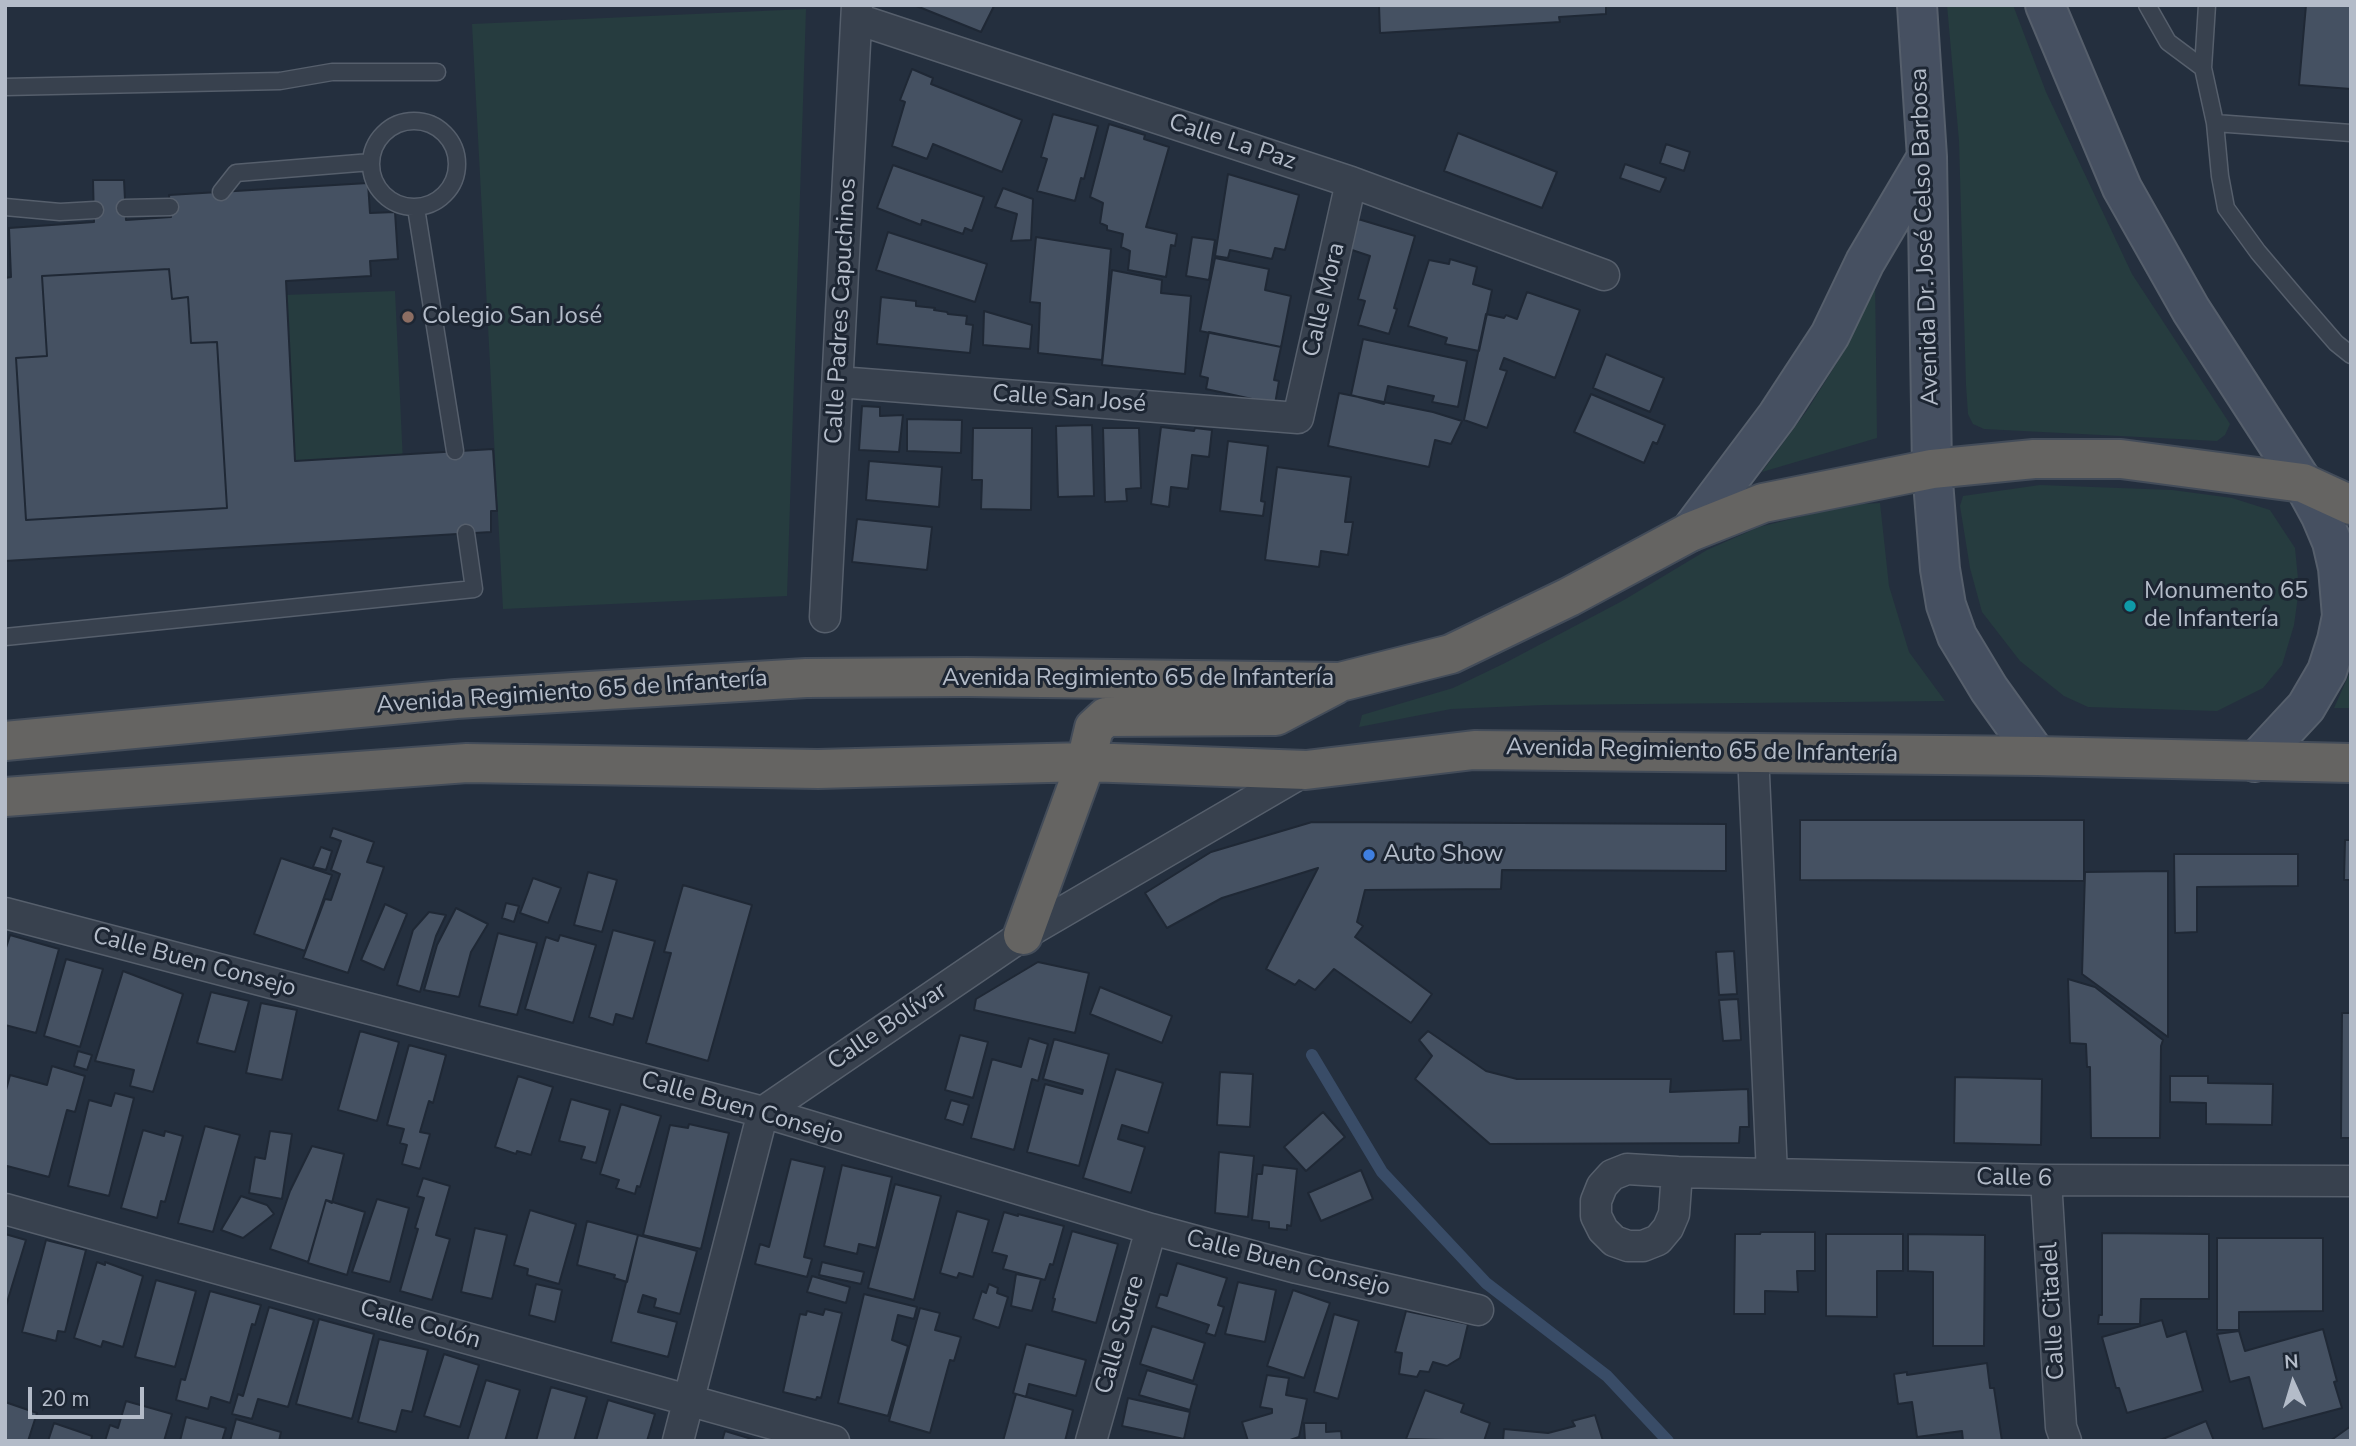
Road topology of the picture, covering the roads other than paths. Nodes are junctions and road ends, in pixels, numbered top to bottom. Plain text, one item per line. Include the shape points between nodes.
1 (1917, 5) edge
2 (2045, 5) edge
3 (2147, 5) edge
4 (2207, 5) edge
5 (857, 12) edge
6 (2203, 68) junction
7 (437, 72) dead end
8 (5, 87) edge
9 (2215, 123) junction
10 (2351, 132) edge
11 (1927, 157) junction
12 (371, 162) junction
13 (1351, 182) junction
14 (221, 192) dead end
15 (5, 207) edge
16 (170, 207) dead end
17 (125, 208) dead end
18 (416, 208) junction
19 (95, 210) dead end
20 (1604, 275) dead end
21 (2351, 355) edge
22 (839, 382) junction
23 (1298, 418) joint
24 (455, 452) dead end
25 (1932, 469) junction
26 (2303, 483) junction
27 (2351, 505) edge
28 (1690, 532) junction
29 (466, 533) dead end
30 (825, 617) dead end
31 (5, 637) edge
32 (1340, 682) junction
33 (5, 741) edge
34 (1753, 753) junction
35 (2037, 755) junction
36 (1086, 762) junction
37 (2255, 762) junction
38 (2351, 763) edge
39 (1306, 770) junction
40 (5, 797) edge
41 (5, 913) edge
42 (1023, 935) junction
43 (763, 1112) junction
44 (1677, 1172) dead end
45 (1772, 1174) junction
46 (2046, 1180) junction
47 (2351, 1181) edge
48 (5, 1209) edge
49 (1151, 1229) junction
50 (1478, 1310) dead end
51 (690, 1400) junction
52 (678, 1441) edge
53 (834, 1441) edge
54 (1091, 1441) edge
55 (2066, 1441) edge

1 - 11 main road, Avenida Dr. José Celso Barbosa
2 - 26 main road via 2122,188 2191,310
3 - 6 lane via 2168,42
4 - 6 lane
5 - 13 street, Calle La Paz
5 - 22 street, Calle Padres Capuchinos
6 - 9 lane
7 - 8 lane via 332,72 280,81
9 - 10 lane
9 - 21 lane via 2226,208 2336,344
11 - 25 main road, Avenida Dr. José Celso Barbosa
11 - 28 main road via 1865,262 1830,335 1777,416
12 - 14 lane via 236,173
12 - 18 lane via 379,189 389,199
12 - 18 lane via 382,137 405,122 434,126 445,135 457,159 451,187 430,205
13 - 20 street, Calle La Paz
13 - 23 street, Calle Mora
15 - 19 lane
16 - 17 lane
18 - 24 lane
22 - 23 street, Calle San José
22 - 30 street, Calle Padres Capuchinos
25 - 26 highway, Avenida Regimiento 65 de Infantería via 2121,458
25 - 28 highway, Avenida Regimiento 65 de Infantería via 1763,503
25 - 35 main road, Avenida Dr. José Celso Barbosa via 1940,569 1957,636
26 - 27 highway, Avenida Regimiento 65 de Infantería
26 - 37 main road via 2332,542 2341,595 2339,628 2327,671 2306,707
28 - 32 highway, Avenida Regimiento 65 de Infantería via 1451,654
29 - 31 lane via 474,589
32 - 33 highway, Avenida Regimiento 65 de Infantería via 806,678 456,699
32 - 36 highway via 1276,716 1107,717 1094,728
34 - 35 highway, Avenida Regimiento 65 de Infantería
34 - 39 highway, Avenida Regimiento 65 de Infantería via 1474,750
34 - 45 street
35 - 37 highway, Avenida Regimiento 65 de Infantería
36 - 39 highway, Avenida Regimiento 65 de Infantería
36 - 40 highway, Avenida Regimiento 65 de Infantería via 818,769 467,763
36 - 42 highway
37 - 38 highway, Avenida Regimiento 65 de Infantería
39 - 42 street, Calle Bolívar
41 - 43 street, Calle Buen Consejo
42 - 43 street, Calle Bolívar
43 - 49 street, Calle Buen Consejo
43 - 51 street
44 - 45 street, Calle 6
45 - 46 street, Calle 6
46 - 47 street, Calle 6
46 - 55 street, Calle Citadel via 2061,1427
48 - 51 street, Calle Colón
49 - 50 street, Calle Buen Consejo
49 - 54 street, Calle Sucre
51 - 52 street
51 - 53 street, Calle Colón

